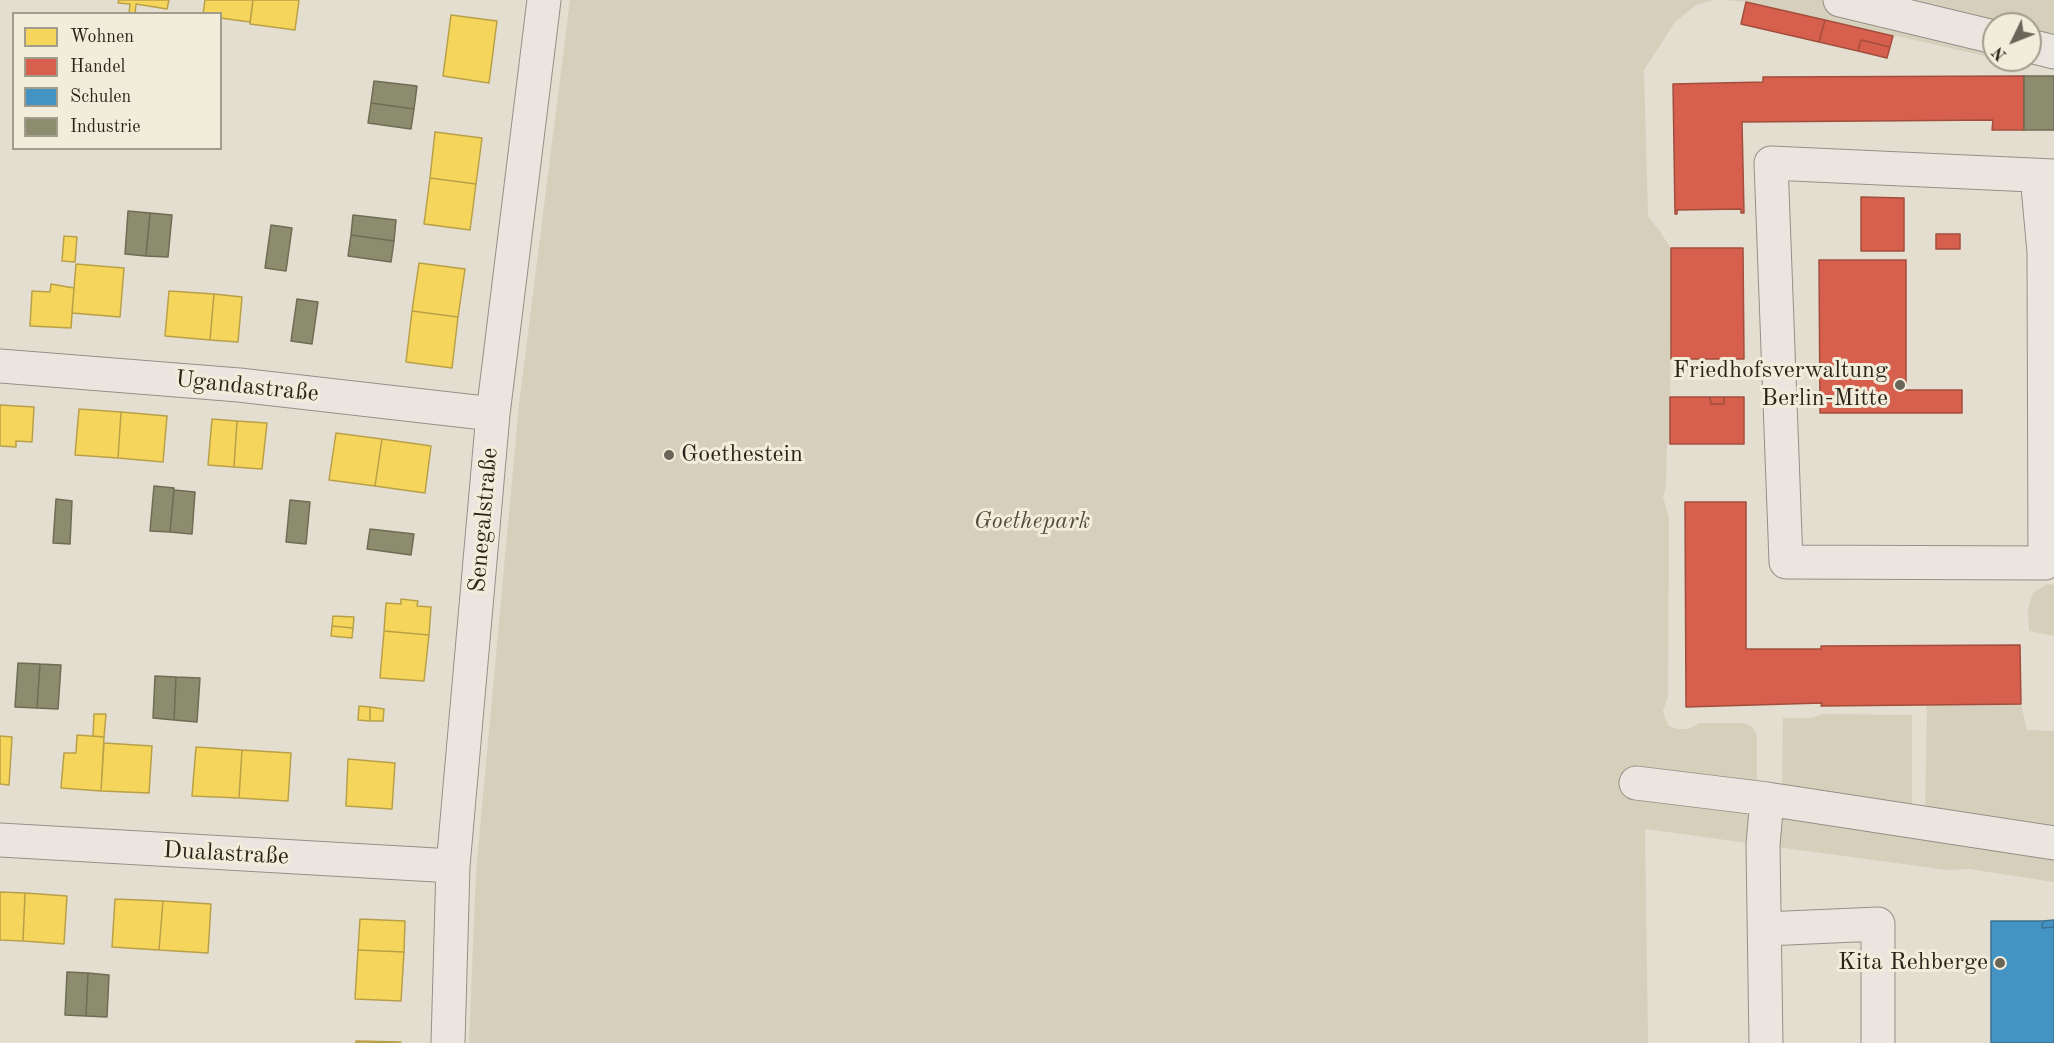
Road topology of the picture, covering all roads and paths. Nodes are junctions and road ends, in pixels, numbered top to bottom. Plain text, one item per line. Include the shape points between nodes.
1 (544, 0) edge
2 (1840, 0) edge
3 (1949, 13) edge
4 (1982, 31) edge
5 (2046, 176) edge
6 (2049, 251) edge
7 (0, 366) edge
8 (493, 414) junction
9 (2050, 566) edge
10 (1636, 783) dead end
11 (1767, 799) junction
12 (0, 840) edge
13 (2054, 843) edge
14 (453, 866) junction
15 (1765, 929) junction
16 (448, 1043) edge
17 (1766, 1043) edge
18 (1878, 1043) edge

1 - 8 street, Senegalstraße
2 - 3 street
3 - 4 street
5 - 6 street
5 - 9 street via 1771,164 1786,562
6 - 9 street
7 - 8 street, Ugandastraße via 239,385
8 - 14 street, Senegalstraße
10 - 11 street
11 - 13 street
11 - 15 street via 1763,845
12 - 14 street, Dualastraße
14 - 16 street, Senegalstraße
15 - 17 street
15 - 18 street via 1878,924

